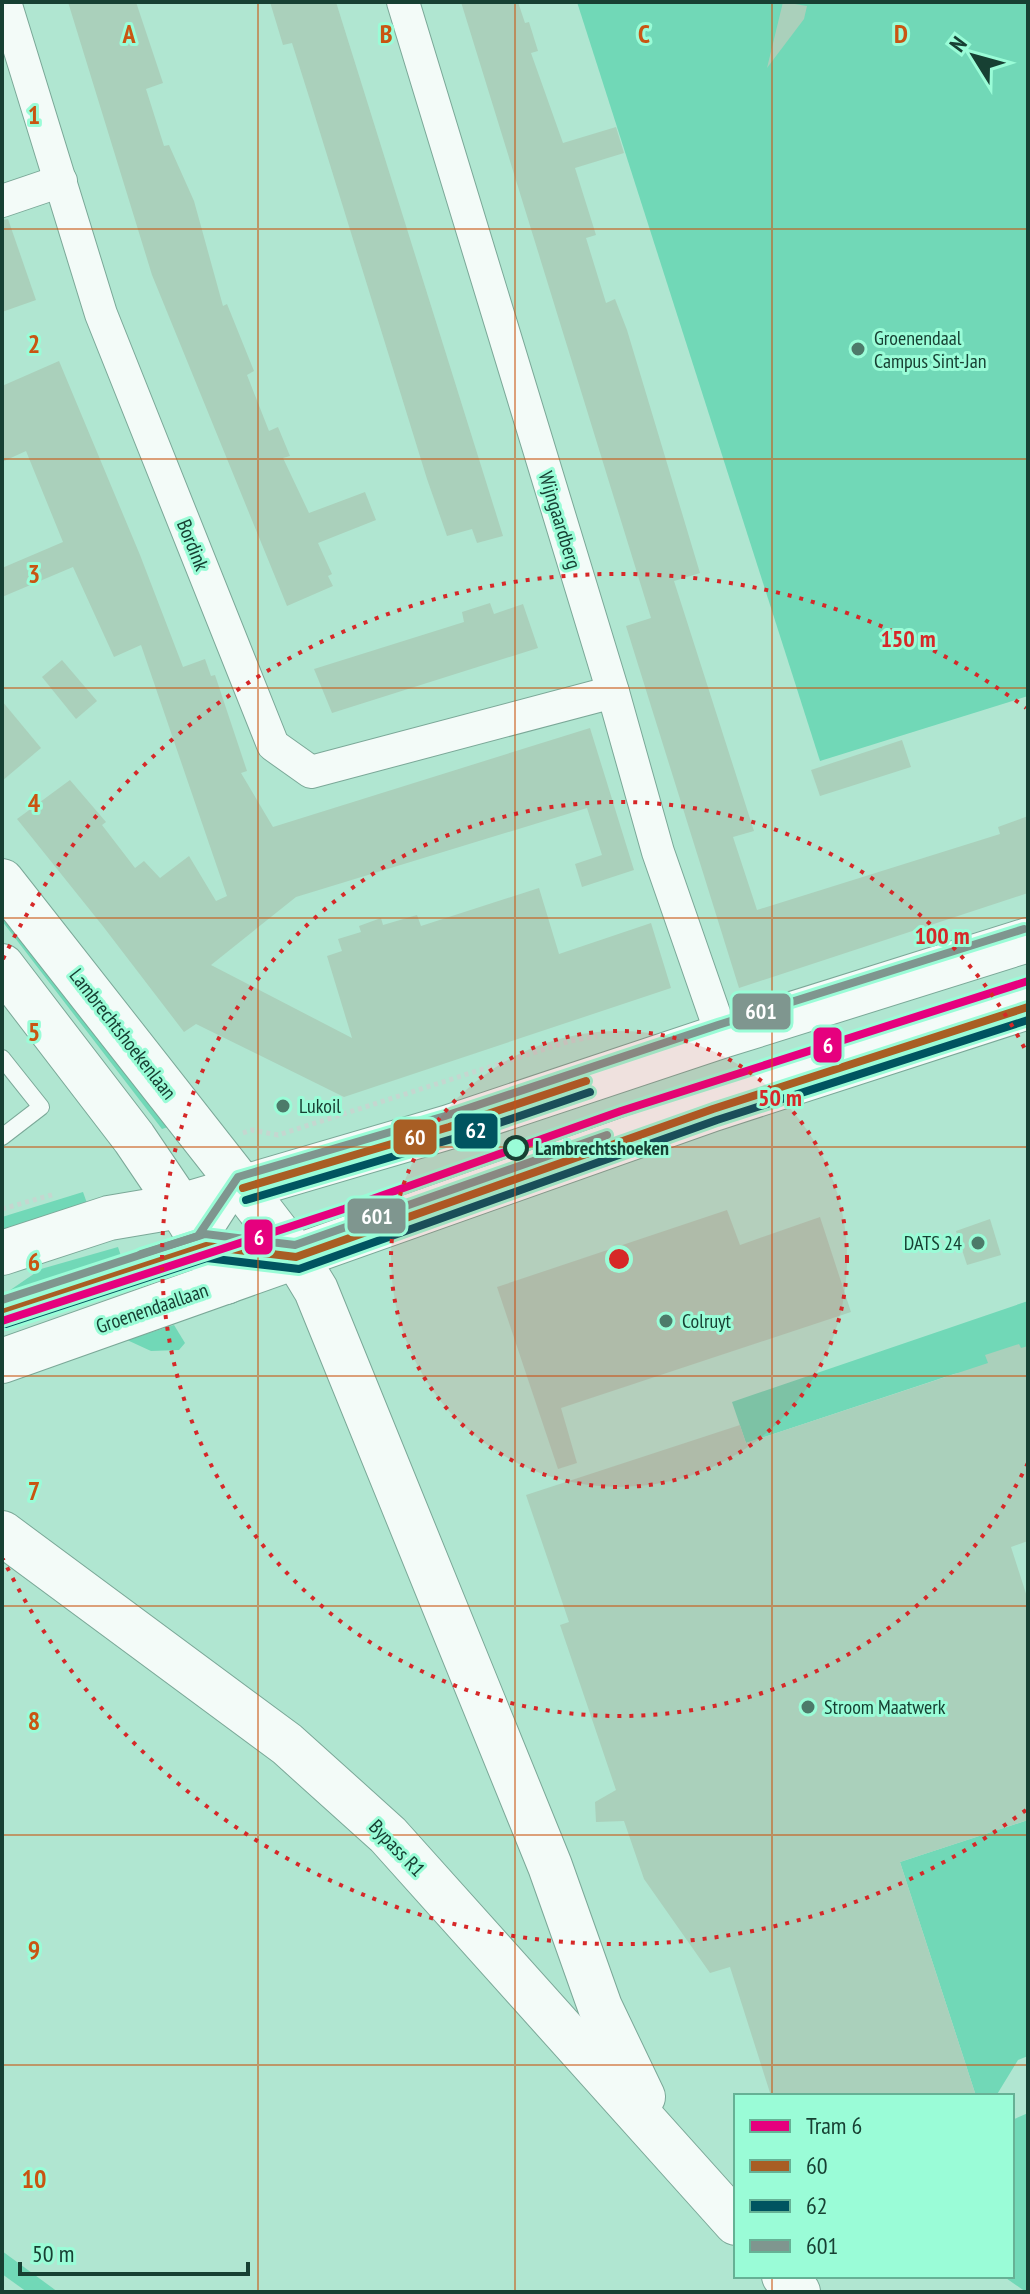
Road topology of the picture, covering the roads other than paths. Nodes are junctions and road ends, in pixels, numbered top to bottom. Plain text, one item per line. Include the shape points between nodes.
1 (5, 2) edge
2 (403, 2) edge
3 (61, 181) junction
4 (2, 201) edge
5 (613, 692) junction
6 (2, 881) edge
7 (1028, 940) edge
8 (2, 966) edge
9 (1028, 1007) edge
10 (722, 1036) junction
11 (2, 1058) edge
12 (2, 1137) edge
13 (243, 1188) junction
14 (180, 1206) junction
15 (19, 1252) edge
16 (296, 1257) junction
17 (216, 1264) junction
18 (2, 1313) edge
19 (2, 1361) edge
20 (2, 1533) edge
21 (667, 2146) junction
22 (734, 2221) edge

1 - 3 street, Bordink
2 - 5 street, Wijngaardberg
3 - 4 street
3 - 5 street, Bordink via 101,314 273,745 311,772
5 - 10 street, Wijngaardberg via 658,852
6 - 13 main road, Lambrechtshoekenlaan
7 - 10 main road
8 - 14 main road
9 - 16 main road, Groenendaallaan via 713,1109
10 - 13 main road via 449,1127
11 - 12 lane via 41,1107
13 - 14 main road
13 - 16 main road, Lambrechtshoekenlaan
13 - 17 lane
14 - 15 main road via 109,1218
14 - 17 main road
16 - 17 main road, Groenendaallaan
16 - 21 main road, Lambrechtshoekenlaan via 316,1290 410,1519 550,1866 600,2007
17 - 18 lane
17 - 19 main road, Groenendaallaan
20 - 21 main road, Bypass R1 via 287,1744 388,1835
21 - 22 main road, Bypass R1

